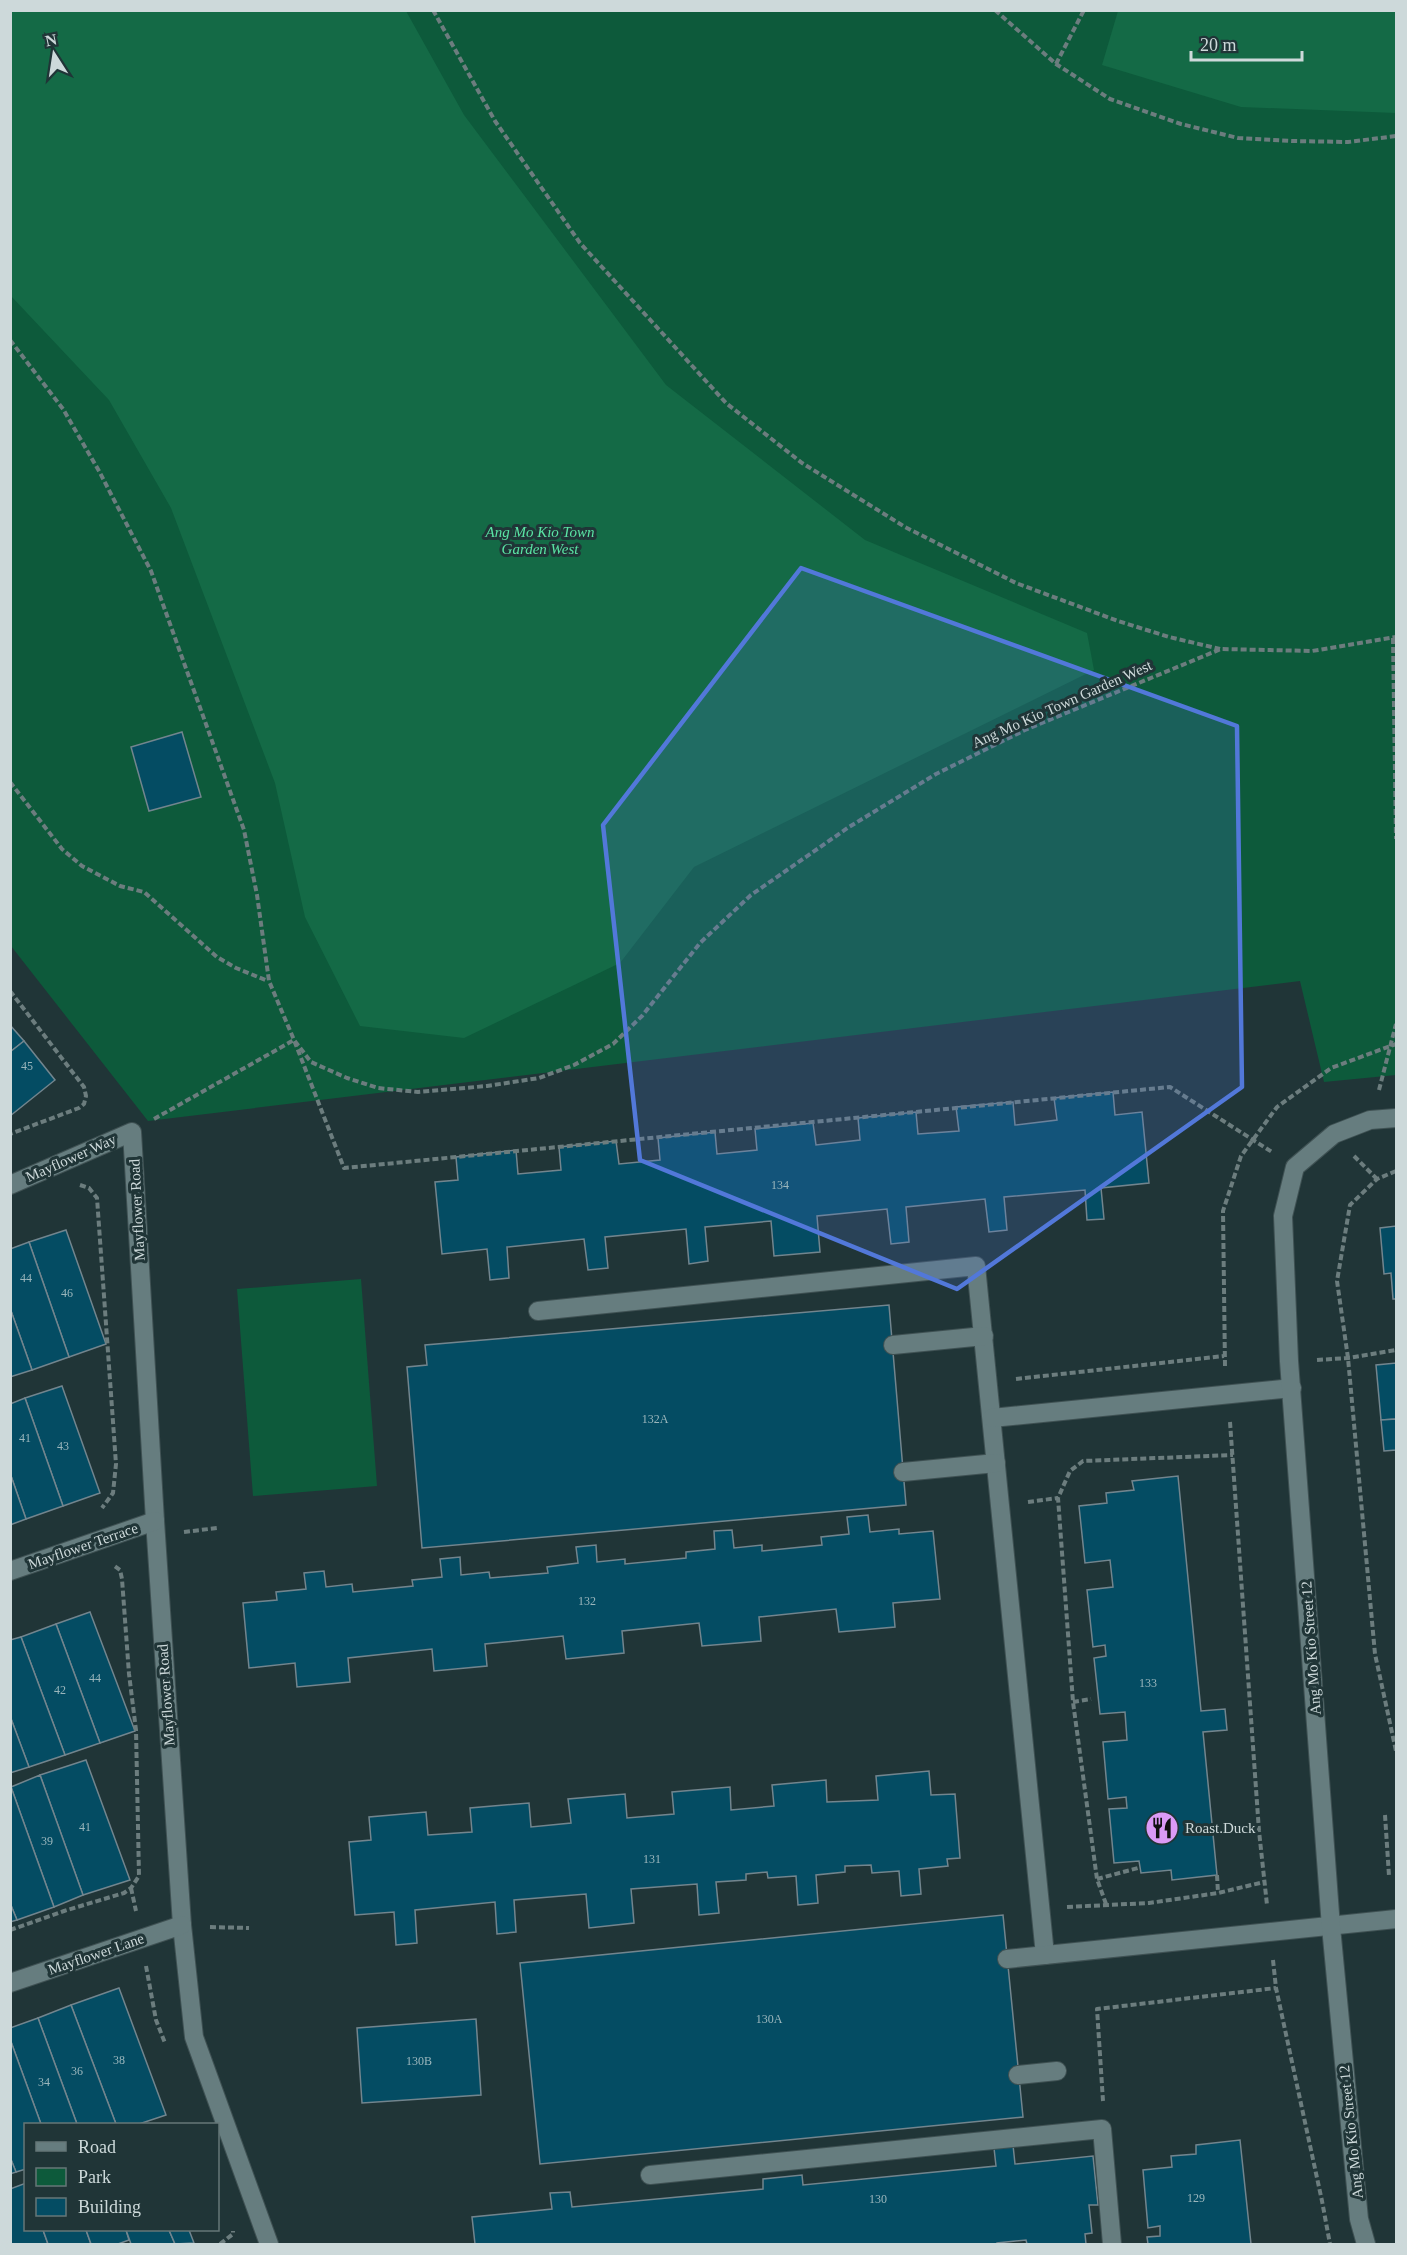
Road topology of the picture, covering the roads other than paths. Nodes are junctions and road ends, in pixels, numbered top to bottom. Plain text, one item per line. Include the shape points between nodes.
1 (1396, 1118) edge
2 (132, 1132) joint
3 (10, 1185) edge
4 (538, 1311) dead end
5 (984, 1336) junction
6 (893, 1346) dead end
7 (1292, 1388) junction
8 (992, 1418) junction
9 (996, 1462) junction
10 (903, 1472) dead end
11 (155, 1521) junction
12 (10, 1571) edge
13 (1396, 1919) edge
14 (1331, 1926) junction
15 (182, 1928) junction
16 (1045, 1955) junction
17 (1007, 1959) dead end
18 (10, 1983) edge
19 (1057, 2071) dead end
20 (1018, 2075) dead end
21 (650, 2175) dead end
22 (269, 2244) edge
23 (1112, 2244) edge
24 (1366, 2244) edge

1 - 7 street, Ang Mo Kio Street 12 via 1370,1120 1334,1134 1295,1167 1283,1216
2 - 3 street, Mayflower Way
2 - 11 street, Mayflower Road
4 - 5 street via 976,1266
5 - 6 street
5 - 8 street
7 - 8 street
7 - 14 street, Ang Mo Kio Street 12
8 - 9 street
9 - 10 street
9 - 16 street
11 - 12 street, Mayflower Terrace
11 - 15 street, Mayflower Road
13 - 14 street
14 - 16 street
14 - 24 street, Ang Mo Kio Street 12 via 1359,2219
15 - 18 street, Mayflower Lane
15 - 22 street, Mayflower Road via 194,2037
16 - 17 street
19 - 20 street
21 - 23 street via 1102,2129

